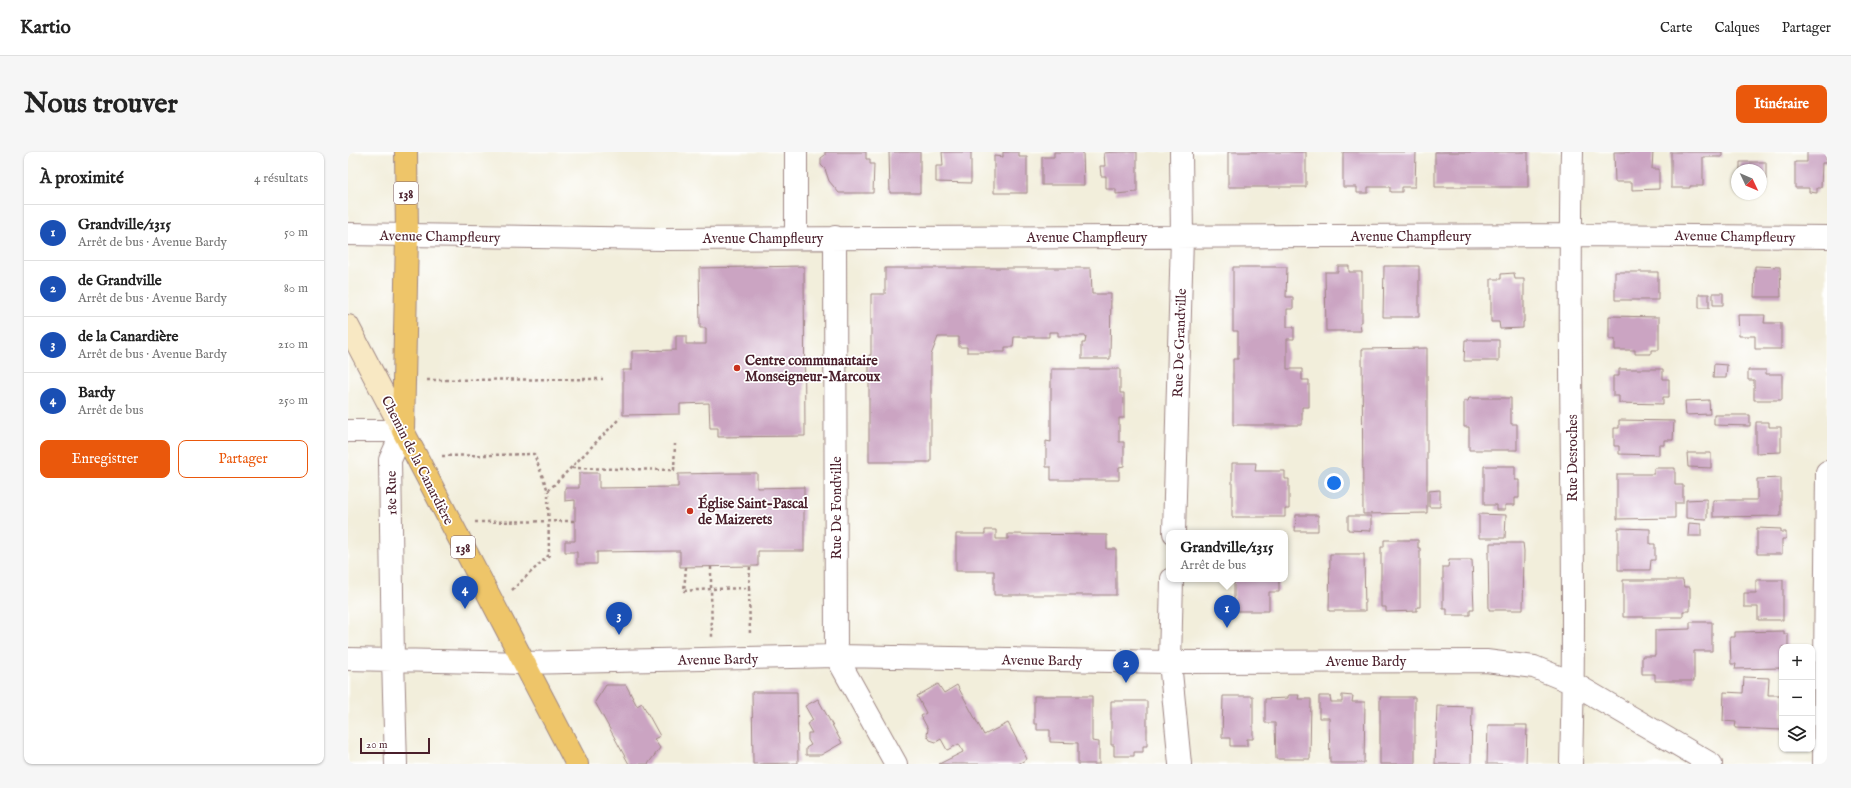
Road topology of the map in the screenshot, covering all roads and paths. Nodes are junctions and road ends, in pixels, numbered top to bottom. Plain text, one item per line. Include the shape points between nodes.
1 (406, 152) edge
2 (796, 152) edge
3 (1181, 152) edge
4 (1572, 152) edge
5 (348, 234) edge
6 (407, 235) junction
7 (1570, 235) junction
8 (796, 237) junction
9 (835, 237) junction
10 (1182, 237) junction
11 (1827, 237) edge
12 (348, 326) edge
13 (603, 379) dead end
14 (404, 380) junction
15 (620, 418) dead end
16 (348, 431) edge
17 (403, 431) junction
18 (675, 444) dead end
19 (416, 456) junction
20 (571, 468) junction
21 (1827, 472) edge
22 (548, 491) junction
23 (575, 521) dead end
24 (450, 522) junction
25 (548, 522) junction
26 (1174, 530) edge
27 (750, 566) dead end
28 (686, 567) dead end
29 (711, 567) dead end
30 (1172, 582) edge
31 (749, 588) junction
32 (711, 590) junction
33 (494, 606) junction
34 (836, 656) junction
35 (750, 658) junction
36 (348, 659) edge
37 (392, 659) junction
38 (712, 659) junction
39 (1170, 662) junction
40 (523, 663) junction
41 (1573, 683) junction
42 (396, 764) edge
43 (577, 764) edge
44 (896, 764) edge
45 (1180, 764) edge
46 (1571, 764) edge
47 (1711, 764) edge
48 (1824, 764) edge

1 - 6 main road, 18e Rue / 138
2 - 8 street
3 - 10 street, Rue De Grandville
4 - 7 street, Rue Desroches
5 - 6 street, Avenue Champfleury
6 - 8 street, Avenue Champfleury via 662,239
6 - 14 main road, 18e Rue / 138
7 - 10 street, Avenue Champfleury
7 - 11 street, Avenue Champfleury
7 - 41 street, Rue Desroches
8 - 9 street, Avenue Champfleury
9 - 10 street, Avenue Champfleury
9 - 34 street, Rue De Fondville
10 - 26 street, Rue De Grandville
12 - 17 main road, Chemin de la Canardière
13 - 14 path
14 - 17 main road, 18e Rue / 138
15 - 20 path
16 - 17 street
17 - 19 main road, Chemin de la Canardière / 138
17 - 37 street, 18e Rue via 390,460
18 - 20 path via 674,470
19 - 22 path via 534,454
19 - 24 main road, Chemin de la Canardière / 138
20 - 22 path
21 - 48 street
22 - 25 path
23 - 25 path
24 - 25 path
24 - 33 main road, Chemin de la Canardière / 138
25 - 33 path via 549,555
27 - 31 path
28 - 32 path via 684,590
29 - 32 path
30 - 39 street
31 - 32 path
31 - 35 path
32 - 38 path
33 - 40 main road, Chemin de la Canardière / 138
34 - 35 street, Avenue Bardy
34 - 39 street, Avenue Bardy
34 - 44 street, Rue De Fondville
35 - 38 street, Avenue Bardy
36 - 37 street, Avenue Bardy
37 - 40 street, Avenue Bardy
37 - 42 street, 18e Rue
38 - 40 street, Avenue Bardy
39 - 41 street, Avenue Bardy via 1486,661 1534,668
39 - 45 street
40 - 43 main road, Chemin de la Canardière / 138
41 - 46 street, Rue Desroches
41 - 47 street, Avenue Bardy

